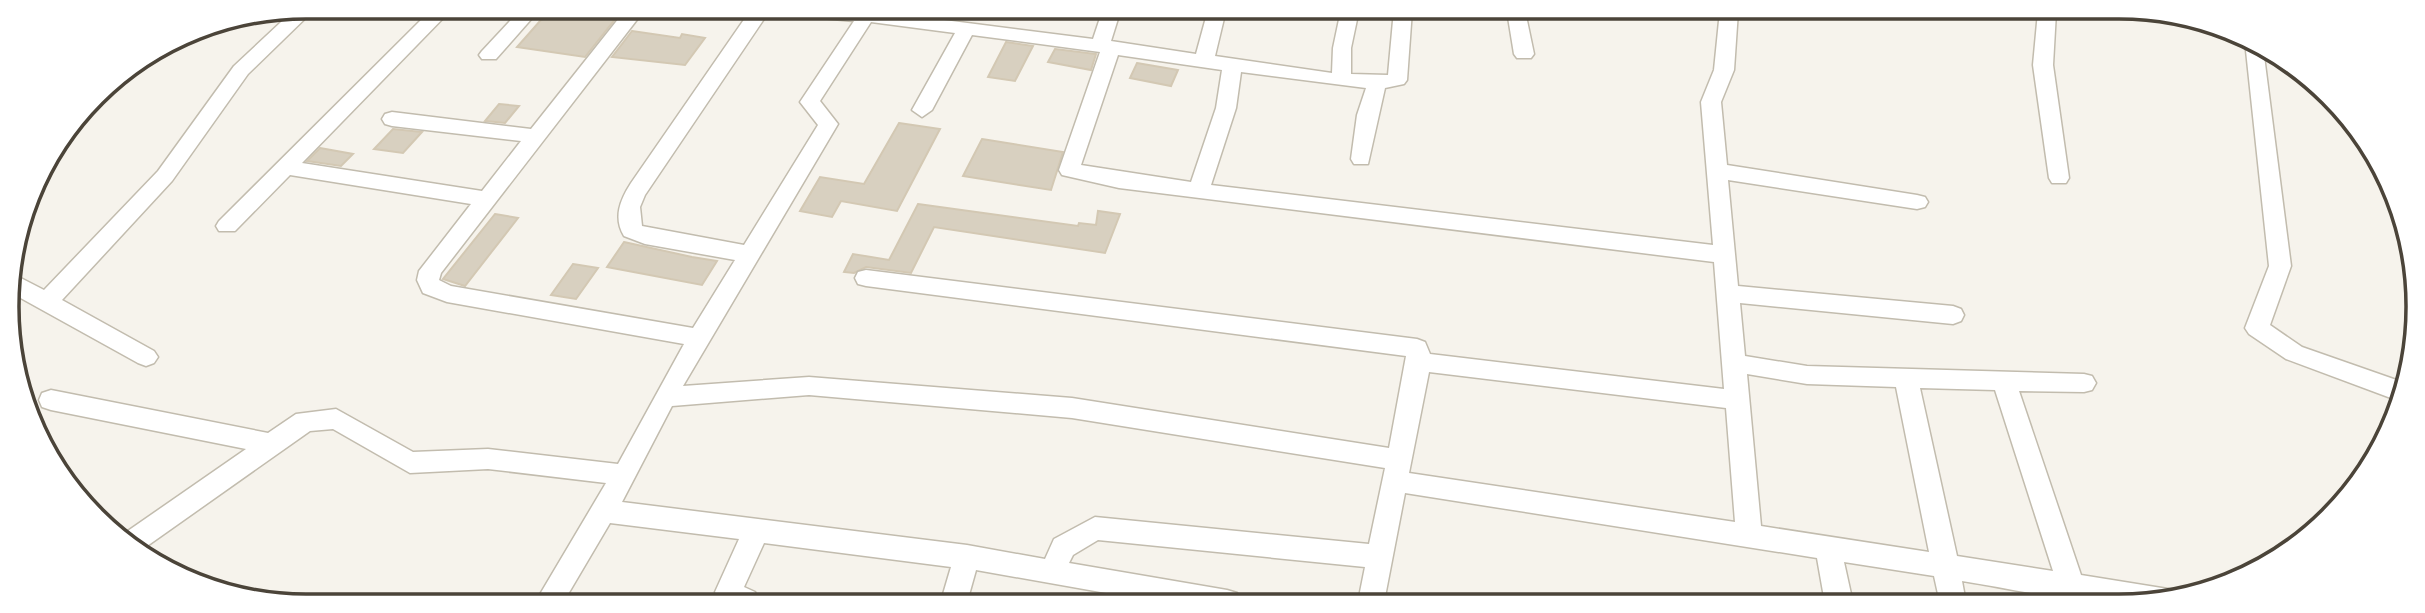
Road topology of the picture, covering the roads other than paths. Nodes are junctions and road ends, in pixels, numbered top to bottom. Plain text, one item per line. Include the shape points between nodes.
1 (433, 19) edge
2 (522, 19) edge
3 (628, 19) edge
4 (754, 19) edge
5 (864, 19) edge
6 (921, 19) edge
7 (1110, 19) edge
8 (1215, 19) edge
9 (1348, 19) edge
10 (1402, 19) edge
11 (1517, 19) edge
12 (1728, 19) edge
13 (2046, 19) edge
14 (295, 20) edge
15 (957, 21) edge
16 (1106, 47) junction
17 (1524, 54) dead end
18 (2254, 54) edge
19 (489, 55) dead end
20 (1204, 60) junction
21 (1232, 64) junction
22 (1341, 80) junction
23 (1377, 83) junction
24 (922, 110) dead end
25 (392, 119) dead end
26 (534, 135) junction
27 (1361, 159) dead end
28 (285, 167) junction
29 (1717, 171) junction
30 (2059, 178) dead end
31 (1199, 190) junction
32 (487, 199) junction
33 (1917, 202) dead end
34 (227, 226) dead end
35 (749, 254) junction
36 (1725, 255) junction
37 (866, 278) dead end
38 (20, 288) edge
39 (1728, 293) junction
40 (45, 303) junction
41 (1953, 315) dead end
42 (700, 338) junction
43 (146, 357) dead end
44 (1419, 362) junction
45 (1734, 363) junction
46 (1906, 377) junction
47 (2004, 380) junction
48 (2084, 383) dead end
49 (2394, 389) edge
50 (664, 397) junction
51 (51, 400) dead end
52 (1737, 400) junction
53 (271, 444) junction
54 (1397, 470) junction
55 (624, 475) junction
56 (603, 510) junction
57 (756, 531) junction
58 (1749, 537) junction
59 (138, 538) edge
60 (1828, 549) junction
61 (967, 557) junction
62 (1380, 557) junction
63 (1946, 568) junction
64 (1052, 572) junction
65 (2071, 587) junction
66 (553, 594) edge
67 (732, 594) edge
68 (956, 594) edge
69 (1180, 594) edge
70 (1373, 594) edge
71 (1837, 594) edge
72 (1951, 594) edge
73 (2119, 594) edge

1 - 28 street
2 - 19 street
3 - 26 street
4 - 35 street via 636,192 627,214 632,231 645,236
5 - 35 street via 810,102 828,124
6 - 15 street
7 - 16 street
8 - 20 street
9 - 22 street
10 - 23 street via 1397,80
11 - 17 street
12 - 29 street via 1724,69 1711,102
13 - 30 street via 2043,65
14 - 40 street via 242,70 165,176
15 - 16 street
15 - 24 street
16 - 20 street
16 - 31 street via 1069,170
18 - 49 street via 2280,267 2257,328 2294,354
20 - 21 street
21 - 22 street
21 - 31 street via 1226,108
22 - 23 street
23 - 27 street
25 - 26 street
26 - 32 street
28 - 32 street
28 - 34 street
29 - 33 street
29 - 36 street
31 - 36 street
32 - 42 street via 430,271 431,287 447,294
35 - 42 street
36 - 39 street
37 - 44 street via 1417,348
38 - 40 street
39 - 41 street
39 - 45 street
40 - 43 street
42 - 50 street
44 - 52 street
44 - 54 street
45 - 46 street via 1807,375
45 - 52 street
46 - 47 street
46 - 63 street
47 - 48 street
47 - 65 street
50 - 54 street via 809,386 1072,408
50 - 55 street
51 - 53 street
52 - 58 street
53 - 55 street via 305,421 337,419 410,463 488,459
53 - 59 street
54 - 58 street
54 - 62 street
55 - 56 street
56 - 57 street
56 - 66 street
57 - 61 street
57 - 67 street via 728,592
58 - 60 street
60 - 63 street
60 - 71 street
61 - 64 street
61 - 68 street
62 - 64 street via 1095,528 1063,547
62 - 70 street
63 - 65 street
63 - 72 street
64 - 69 street
65 - 73 street

